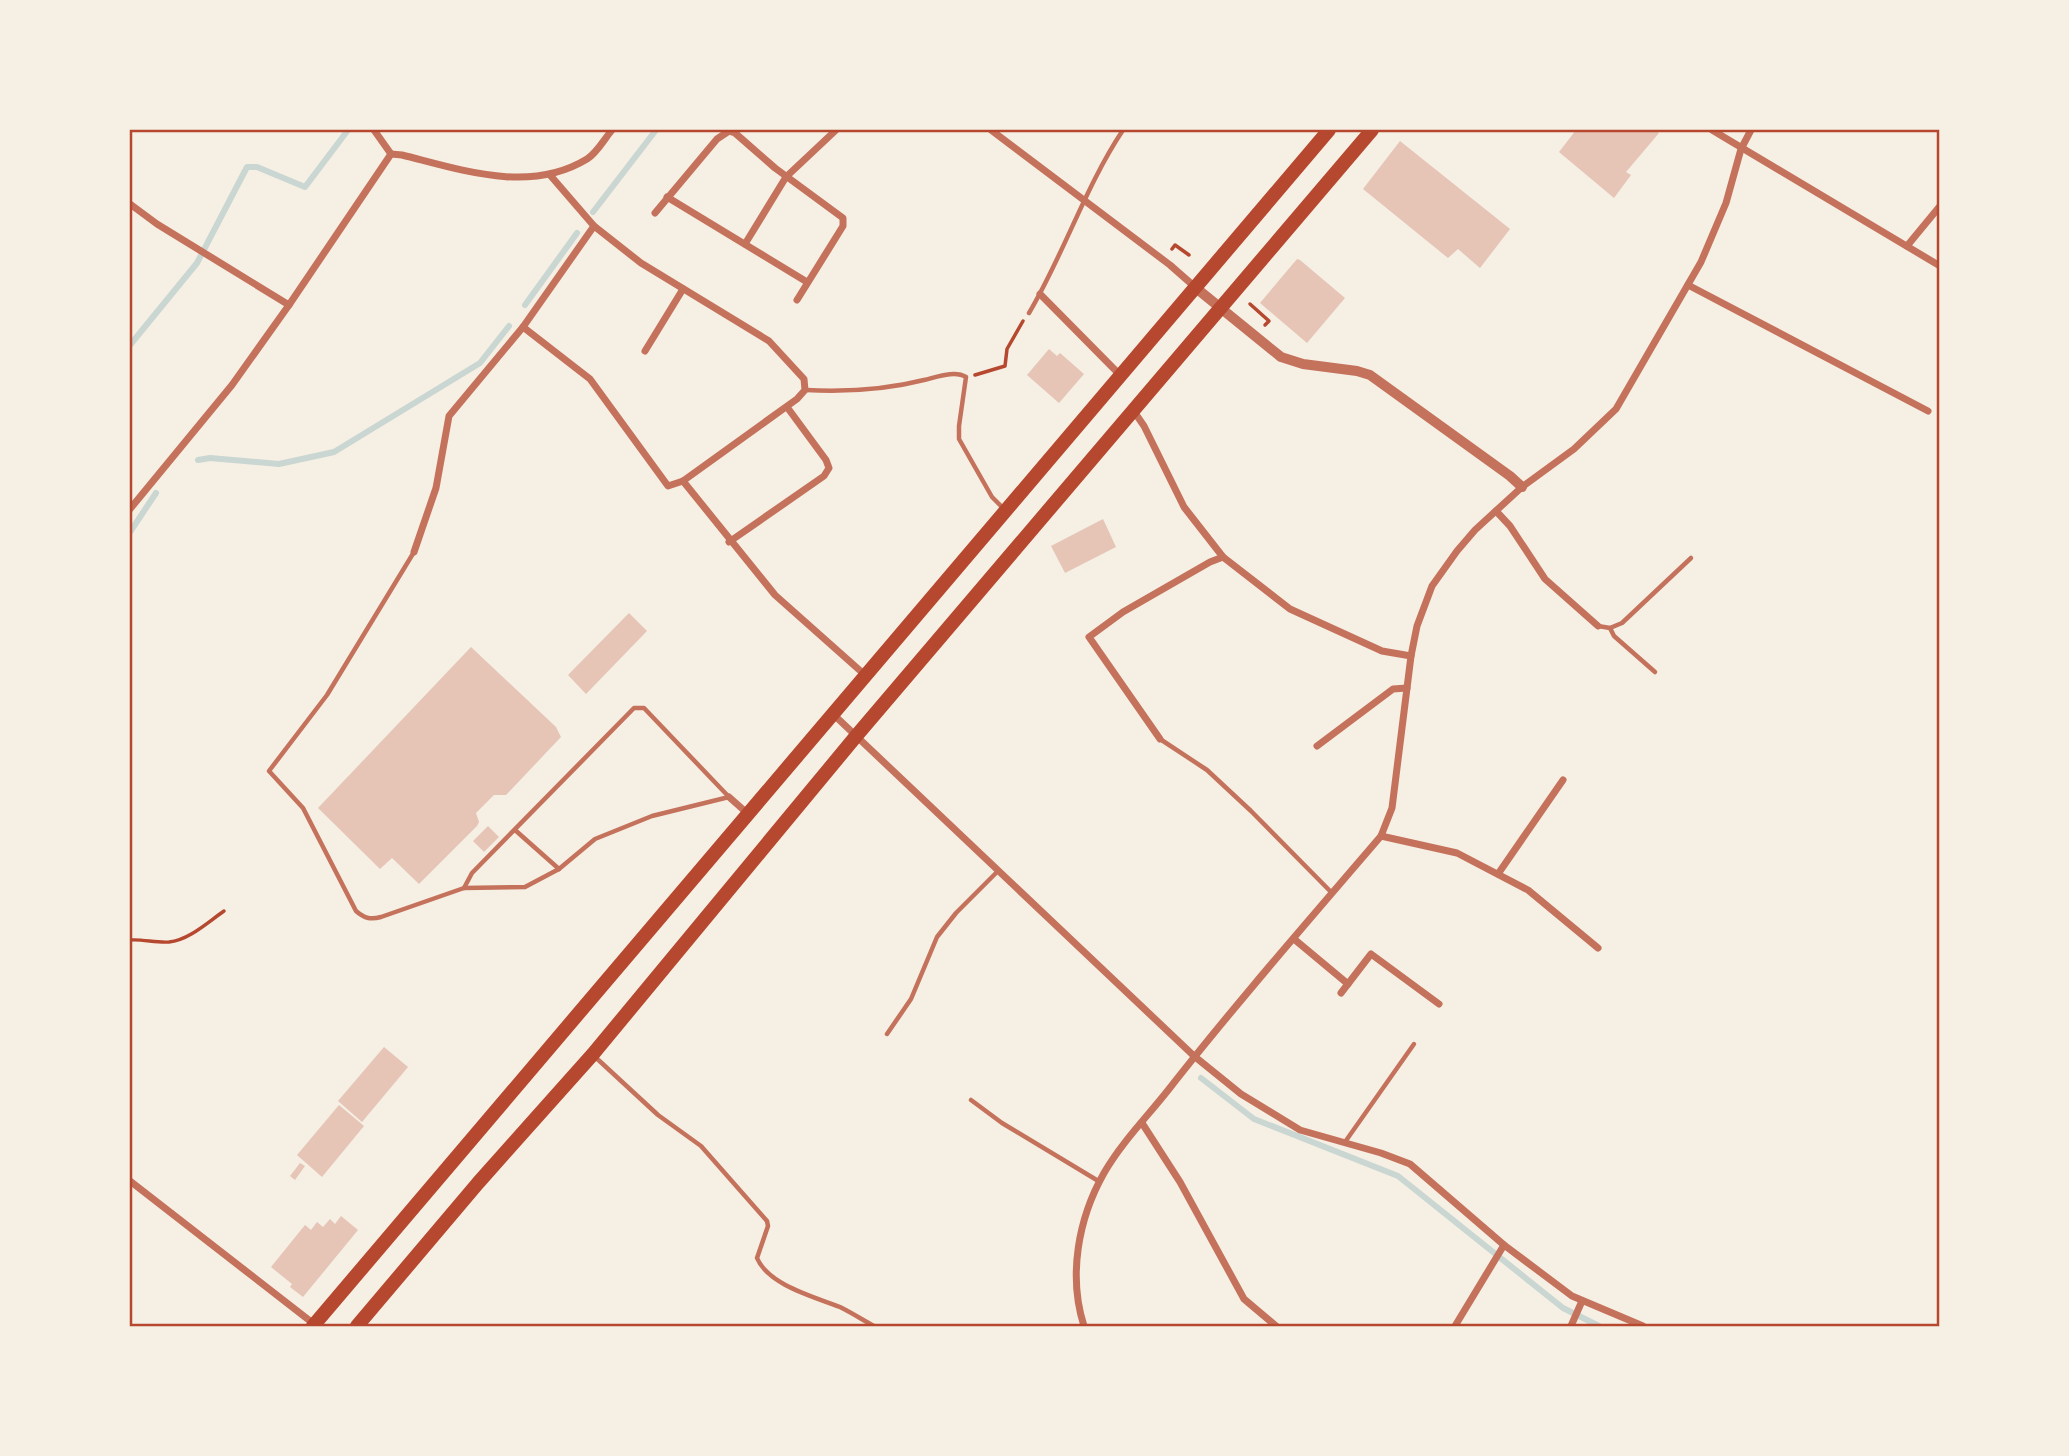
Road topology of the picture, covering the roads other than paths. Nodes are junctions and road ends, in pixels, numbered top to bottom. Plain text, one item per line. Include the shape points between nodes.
1 (374, 130) edge
2 (612, 130) edge
3 (836, 130) edge
4 (991, 130) edge
5 (1123, 130) edge
6 (1329, 130) edge
7 (1372, 130) edge
8 (1712, 130) edge
9 (1751, 130) edge
10 (1741, 149) junction
11 (391, 154) junction
12 (550, 175) junction
13 (786, 177) junction
14 (667, 197) junction
15 (1083, 200) junction
16 (130, 204) edge
17 (1940, 206) edge
18 (655, 213) dead end
19 (594, 226) junction
20 (744, 244) junction
21 (1907, 246) junction
22 (1940, 266) edge
23 (807, 282) junction
24 (1688, 285) junction
25 (1196, 288) junction
26 (683, 289) junction
27 (1040, 295) junction
28 (797, 300) dead end
29 (289, 305) junction
30 (1221, 308) junction
31 (1029, 313) road end
32 (523, 327) junction
33 (645, 351) dead end
34 (1120, 375) junction
35 (805, 390) junction
36 (787, 407) junction
37 (1133, 410) junction
38 (1928, 411) dead end
39 (683, 481) junction
40 (1522, 487) junction
41 (130, 509) edge
42 (1005, 510) junction
43 (1496, 512) junction
44 (729, 542) junction
45 (414, 552) joint
46 (1223, 557) junction
47 (1691, 558) dead end
48 (1598, 626) joint
49 (1609, 628) junction
50 (1411, 656) junction
51 (1655, 671) dead end
52 (865, 675) junction
53 (1407, 688) junction
54 (833, 713) junction
55 (857, 735) junction
56 (1160, 738) joint
57 (1317, 746) dead end
58 (1563, 780) dead end
59 (729, 797) junction
60 (747, 813) junction
61 (515, 830) junction
62 (1381, 836) junction
63 (559, 869) junction
64 (998, 871) junction
65 (1498, 874) junction
66 (464, 888) junction
67 (1332, 893) junction
68 (1294, 939) junction
69 (1598, 948) dead end
70 (1348, 984) junction
71 (1341, 993) dead end
72 (1439, 1004) dead end
73 (887, 1034) dead end
74 (1415, 1044) dead end
75 (593, 1054) junction
76 (1194, 1056) junction
77 (971, 1100) dead end
78 (1142, 1123) junction
79 (1344, 1143) junction
80 (130, 1181) edge
81 (1100, 1182) junction
82 (1504, 1245) junction
83 (1582, 1301) junction
84 (315, 1326) edge
85 (357, 1326) edge
86 (874, 1326) edge
87 (1084, 1326) edge
88 (1276, 1326) edge
89 (1455, 1326) edge
90 (1571, 1326) edge
91 (1643, 1326) edge

1 - 11 street
2 - 12 street via 590,158
3 - 13 street
4 - 15 street
5 - 15 lane
6 - 25 highway
7 - 30 highway
8 - 10 street
9 - 10 street
10 - 21 street
10 - 24 street via 1726,203
11 - 12 street via 486,176
11 - 29 street
12 - 19 street
13 - 14 street via 729,131
13 - 20 street
13 - 23 street via 843,218 843,226
14 - 18 street
14 - 20 street
15 - 25 street
15 - 27 lane
16 - 29 street
17 - 21 street
19 - 26 street
19 - 32 street
20 - 23 street
21 - 22 street
23 - 28 street
24 - 38 street
24 - 40 street via 1616,409 1574,449
25 - 30 street
25 - 34 highway
26 - 33 street
26 - 35 street via 769,341 800,373
27 - 31 lane
27 - 34 street
29 - 41 street via 232,385
30 - 37 highway
30 - 40 street via 1282,356 1356,371 1382,382
32 - 39 street via 590,379 668,486
32 - 45 street via 449,416 436,488
34 - 42 highway
35 - 36 street
35 - 42 lane via 890,388 962,374 967,377 959,439 992,497
36 - 39 street
36 - 44 street via 829,468
37 - 46 street via 1184,507
37 - 55 highway
39 - 44 street
40 - 43 street
42 - 52 highway
43 - 48 street via 1545,579
43 - 50 street via 1457,551 1432,586
44 - 52 street via 785,606
45 - 66 lane via 327,695 269,771 303,808 362,916 374,919
46 - 50 street via 1290,608 1382,651
46 - 56 street via 1123,612 1089,637
47 - 49 lane via 1622,623
48 - 49 lane
49 - 51 lane
50 - 53 street
52 - 54 highway
53 - 57 street via 1393,690
53 - 62 street via 1392,808
54 - 55 street
54 - 60 highway
55 - 64 street
55 - 75 highway
56 - 67 lane via 1207,770
58 - 65 street
59 - 60 street
59 - 61 lane via 640,706
59 - 63 lane via 614,831 585,846
60 - 84 highway
61 - 63 lane
61 - 66 lane via 472,873
62 - 65 street via 1457,853
62 - 67 street
63 - 66 lane via 525,887
64 - 73 lane via 937,937 911,999
64 - 76 street
65 - 69 street via 1528,890
67 - 68 street
68 - 70 street
68 - 76 street
70 - 71 street
70 - 72 street via 1371,954
74 - 79 lane
75 - 85 highway
75 - 86 lane via 658,1115 701,1146 768,1221 757,1258 761,1267
76 - 78 street
76 - 79 street via 1241,1094 1300,1130
77 - 81 lane
78 - 81 street via 1127,1138
78 - 88 street via 1181,1182 1244,1299
79 - 82 street via 1410,1164
80 - 84 street
81 - 87 street via 1084,1222 1076,1261 1077,1303
82 - 83 street
82 - 89 street
83 - 90 street
83 - 91 street

